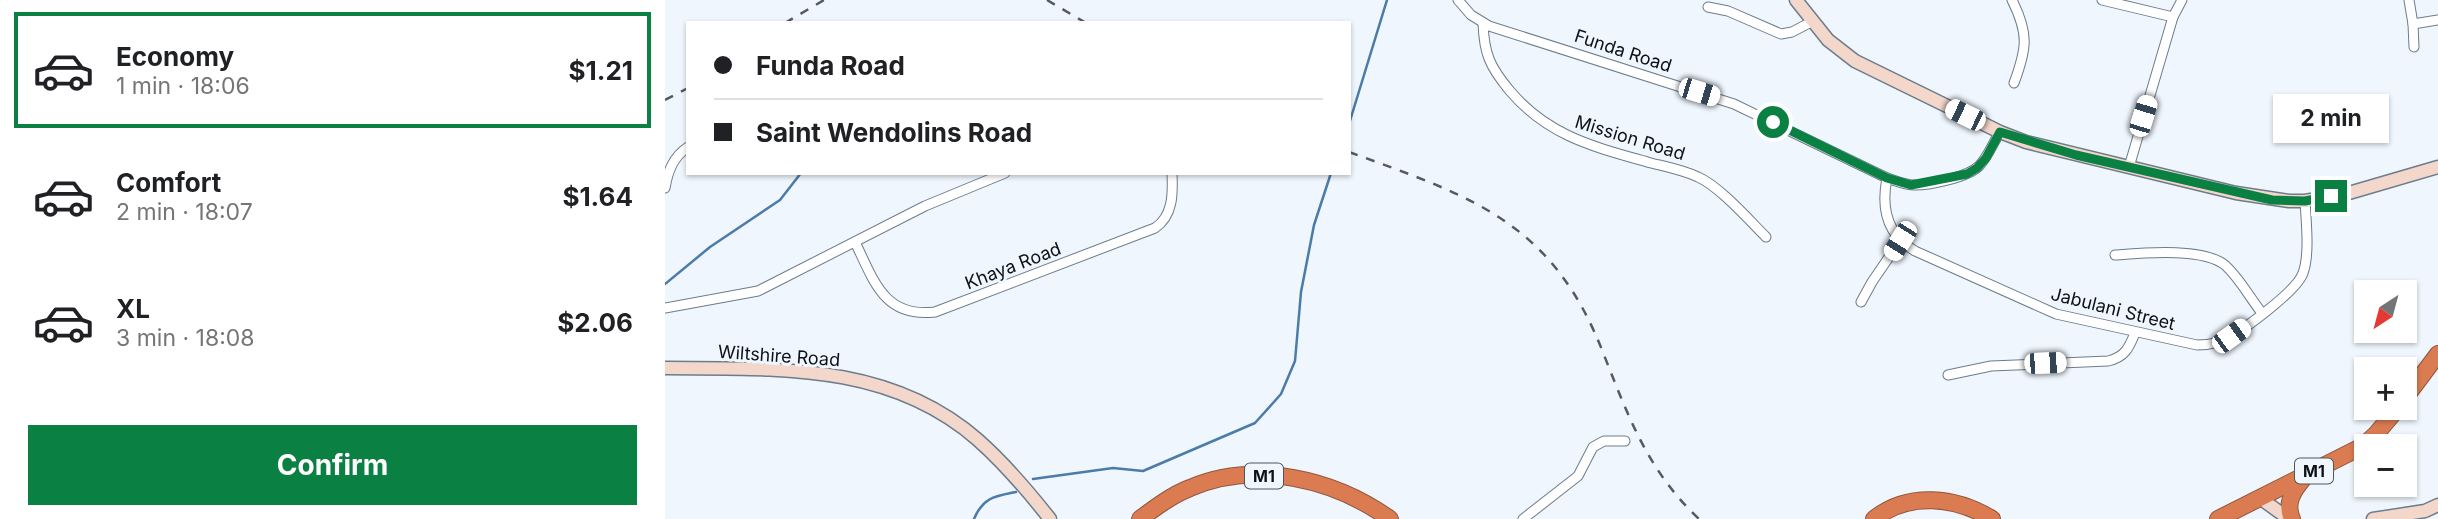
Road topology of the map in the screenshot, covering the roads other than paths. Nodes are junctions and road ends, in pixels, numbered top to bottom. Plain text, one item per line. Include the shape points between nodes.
1 (1458, 0) edge
2 (1796, 0) edge
3 (2012, 0) edge
4 (2102, 0) edge
5 (2182, 0) edge
6 (2409, 0) edge
7 (1708, 7) dead end
8 (2173, 17) junction
9 (2438, 20) edge
10 (1813, 21) junction
11 (1483, 23) junction
12 (2413, 24) junction
13 (2414, 47) dead end
14 (2014, 83) dead end
15 (2000, 132) junction
16 (686, 149) edge
17 (2129, 167) junction
18 (2438, 167) edge
19 (666, 173) edge
20 (1000, 175) edge
21 (1173, 175) edge
22 (1887, 178) junction
23 (665, 188) edge
24 (2305, 201) junction
25 (1766, 237) dead end
26 (1900, 241) junction
27 (855, 242) junction
28 (2115, 255) dead end
29 (1861, 302) dead end
30 (665, 308) edge
31 (2262, 313) junction
32 (2135, 333) junction
33 (2438, 354) edge
34 (665, 368) edge
35 (1948, 375) dead end
36 (2417, 382) edge
37 (2388, 420) edge
38 (1625, 441) dead end
39 (2307, 475) junction
40 (2260, 498) junction
41 (2438, 505) edge
42 (1050, 519) edge
43 (1140, 519) edge
44 (1390, 519) edge
45 (1523, 519) edge
46 (1874, 519) edge
47 (1992, 519) edge
48 (2218, 519) edge
49 (2290, 519) edge
50 (2373, 519) edge

1 - 11 street, Funda Road
2 - 10 street
3 - 14 street via 2025,36
4 - 8 street
5 - 8 street
6 - 12 street
7 - 10 street via 1781,34
8 - 17 street
9 - 12 street
10 - 15 street via 1828,40 1856,61
11 - 22 street, Funda Road via 1734,104
11 - 25 street, Mission Road via 1483,43 1493,70 1535,117 1591,146 1702,179
12 - 13 street
15 - 17 street
15 - 22 street, Funda Road via 1986,158 1967,174 1911,185
16 - 19 street
17 - 24 street via 2272,200
18 - 24 street
19 - 23 street
20 - 27 street
21 - 27 street, Khaya Road via 1169,214 1155,228 935,312 909,312 890,302
22 - 26 street via 1886,216
24 - 31 street, Jabulani Street via 2305,269 2295,286
26 - 29 street
26 - 32 street, Jabulani Street via 2056,314
27 - 30 street via 758,291
28 - 31 street via 2147,252 2216,259
31 - 32 street, Jabulani Street via 2231,336 2211,344
32 - 35 street via 2123,355 2108,361 1991,366
33 - 36 highway
34 - 42 street, Wiltshire Road via 820,373 902,394 945,416 977,440
37 - 39 highway, M1 via 2363,446
38 - 45 street via 1604,441 1593,447 1578,476
39 - 40 highway, M1
39 - 49 highway via 2294,489
40 - 48 highway, M1
40 - 49 street
41 - 50 street
43 - 44 highway, M1 via 1191,487 1250,475 1333,487
46 - 47 highway via 1898,505 1921,500 1968,506

